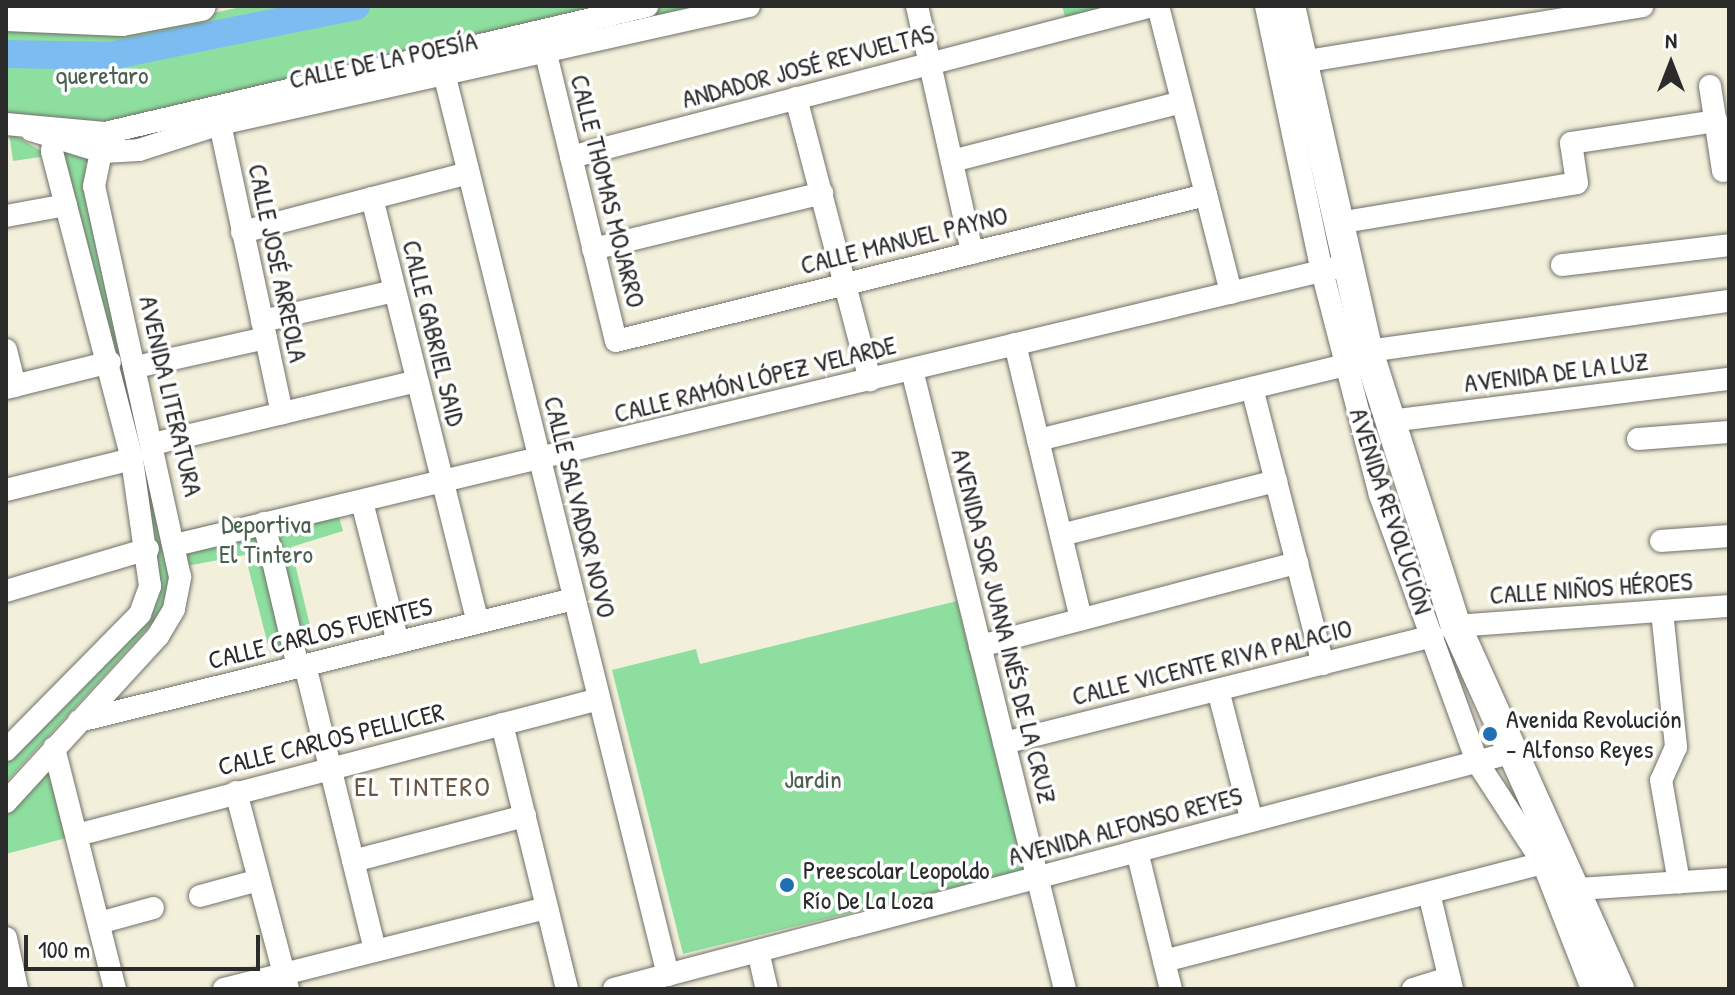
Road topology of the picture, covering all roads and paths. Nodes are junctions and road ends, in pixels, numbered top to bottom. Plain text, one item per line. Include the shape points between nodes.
1 (201, 6) edge
2 (647, 6) edge
3 (749, 6) edge
4 (917, 6) edge
5 (1155, 6) edge
6 (1266, 6) edge
7 (1290, 6) edge
8 (1642, 6) edge
9 (6, 16) edge
10 (439, 53) junction
11 (546, 54) junction
12 (1301, 62) junction
13 (930, 64) junction
14 (444, 75) junction
15 (1710, 86) dead end
16 (796, 98) junction
17 (1182, 102) junction
18 (1716, 121) junction
19 (6, 124) edge
20 (220, 124) junction
21 (46, 134) junction
22 (104, 143) junction
23 (571, 157) junction
24 (952, 161) junction
25 (1723, 171) dead end
26 (468, 173) junction
27 (822, 193) junction
28 (1206, 195) junction
29 (372, 198) junction
30 (66, 205) junction
31 (6, 216) edge
32 (1338, 223) junction
33 (242, 232) junction
34 (1729, 245) edge
35 (593, 249) junction
36 (972, 253) junction
37 (1562, 265) dead end
38 (1334, 268) junction
39 (845, 284) junction
40 (394, 291) junction
41 (1231, 293) junction
42 (1729, 301) edge
43 (264, 329) junction
44 (616, 341) joint
45 (1015, 344) junction
46 (6, 350) edge
47 (1357, 358) junction
48 (110, 362) junction
49 (136, 367) junction
50 (912, 370) junction
51 (1729, 379) edge
52 (870, 380) junction
53 (417, 381) junction
54 (10, 387) edge
55 (1252, 388) junction
56 (282, 413) junction
57 (1390, 421) junction
58 (1729, 432) edge
59 (1638, 439) dead end
60 (1038, 440) junction
61 (153, 444) junction
62 (132, 459) junction
63 (540, 459) junction
64 (1276, 481) junction
65 (443, 482) junction
66 (6, 490) edge
67 (362, 502) junction
68 (264, 523) junction
69 (1061, 535) junction
70 (1729, 536) edge
71 (1661, 541) dead end
72 (175, 545) junction
73 (148, 549) junction
74 (1297, 563) junction
75 (6, 591) edge
76 (574, 599) junction
77 (1729, 606) edge
78 (1662, 611) junction
79 (1081, 619) junction
80 (478, 622) junction
81 (1445, 631) junction
82 (398, 642) junction
83 (980, 646) junction
84 (1323, 664) junction
85 (301, 666) junction
86 (1218, 690) junction
87 (599, 699) junction
88 (79, 721) junction
89 (502, 724) junction
90 (1004, 743) junction
91 (54, 748) junction
92 (6, 750) edge
93 (1510, 753) junction
94 (1477, 762) junction
95 (330, 766) junction
96 (236, 792) junction
97 (6, 802) edge
98 (525, 816) junction
99 (1252, 821) junction
100 (77, 835) junction
101 (1137, 851) junction
102 (353, 861) junction
103 (1543, 863) junction
104 (1037, 878) junction
105 (1729, 879) edge
106 (259, 880) junction
107 (1679, 882) junction
108 (1578, 889) junction
109 (1429, 893) junction
110 (200, 896) dead end
111 (153, 908) dead end
112 (547, 908) junction
113 (99, 923) junction
114 (6, 938) edge
115 (375, 951) junction
116 (758, 951) junction
117 (1164, 961) junction
118 (668, 975) junction
119 (286, 982) edge
120 (1450, 984) edge
121 (17, 989) edge
122 (115, 989) edge
123 (224, 989) edge
124 (567, 989) edge
125 (614, 989) edge
126 (767, 989) edge
127 (1065, 989) edge
128 (1171, 989) edge
129 (1413, 989) edge
130 (1592, 989) edge
131 (1619, 989) edge

1 - 9 main road via 122,21
2 - 10 street, CALLE DE LA POESÍA
3 - 11 street, CALLE DE LA POESÍA
4 - 13 street
5 - 13 street, ANDADOR JOSÉ REVUELTAS
5 - 17 street
6 - 38 street, AVENIDA REVOLUCIÓN
7 - 12 main road, AVENIDA REVOLUCIÓN
8 - 12 street
10 - 14 street, CALLE SALVADOR NOVO
10 - 22 street, CALLE DE LA POESÍA
11 - 14 street, CALLE DE LA POESÍA
11 - 23 street, CALLE THOMAS MOJARRO
12 - 32 main road, AVENIDA REVOLUCIÓN
13 - 16 street, ANDADOR JOSÉ REVUELTAS
13 - 24 street
14 - 20 street, CALLE DE LA POESÍA
14 - 26 street, CALLE SALVADOR NOVO
15 - 18 street
16 - 23 street, ANDADOR JOSÉ REVUELTAS
16 - 27 street
17 - 24 street
17 - 28 street
18 - 25 street
18 - 32 street via 1571,143 1577,183
19 - 21 street, CALLE DE LA POESÍA
20 - 22 street, CALLE DE LA POESÍA via 139,150
20 - 33 street, CALLE JOSÉ ARREOLA
21 - 22 street, CALLE DE LA POESÍA
21 - 30 street, AVENIDA LITERATURA
22 - 49 street, AVENIDA LITERATURA via 94,186
23 - 35 street, CALLE THOMAS MOJARRO
24 - 36 street
26 - 29 street
26 - 63 street, CALLE SALVADOR NOVO
27 - 35 street
27 - 39 street
28 - 36 street, CALLE MANUEL PAYNO
28 - 41 street
29 - 33 street
29 - 40 street, CALLE GABRIEL SAID
30 - 31 street
30 - 48 street, AVENIDA LITERATURA
32 - 38 main road, AVENIDA REVOLUCIÓN
33 - 43 street, CALLE JOSÉ ARREOLA
34 - 37 street
35 - 44 street, CALLE THOMAS MOJARRO
36 - 39 street, CALLE MANUEL PAYNO
38 - 41 street, CALLE RAMÓN LÓPEZ VELARDE
38 - 47 main road, AVENIDA REVOLUCIÓN
39 - 44 street, CALLE MANUEL PAYNO
39 - 52 street
40 - 43 street
40 - 53 street, CALLE GABRIEL SAID
41 - 45 street, CALLE RAMÓN LÓPEZ VELARDE
42 - 47 street
43 - 49 street
43 - 56 street, CALLE JOSÉ ARREOLA
45 - 50 street, CALLE RAMÓN LÓPEZ VELARDE
45 - 60 street
46 - 54 street
47 - 55 street
47 - 57 main road, AVENIDA REVOLUCIÓN
47 - 81 street, AVENIDA REVOLUCIÓN via 1380,495
48 - 54 street
48 - 62 street, AVENIDA LITERATURA
49 - 61 street, AVENIDA LITERATURA
50 - 52 street, CALLE RAMÓN LÓPEZ VELARDE
50 - 83 street, AVENIDA SOR JUANA INÉS DE LA CRUZ
51 - 57 street, AVENIDA DE LA LUZ
52 - 63 street, CALLE RAMÓN LÓPEZ VELARDE
53 - 56 street
53 - 65 street, CALLE GABRIEL SAID
55 - 60 street
55 - 64 street
56 - 61 street
57 - 81 main road, AVENIDA REVOLUCIÓN
58 - 59 street
60 - 69 street
61 - 72 street, AVENIDA LITERATURA
62 - 66 street
62 - 73 street, AVENIDA LITERATURA
63 - 65 street, CALLE RAMÓN LÓPEZ VELARDE
63 - 76 street, CALLE SALVADOR NOVO
64 - 69 street
64 - 74 street
65 - 67 street, CALLE RAMÓN LÓPEZ VELARDE
65 - 80 street, CALLE GABRIEL SAID
67 - 68 street, CALLE RAMÓN LÓPEZ VELARDE
67 - 82 street
68 - 72 street, CALLE RAMÓN LÓPEZ VELARDE
68 - 85 street
69 - 79 street
70 - 71 street
72 - 88 street, AVENIDA LITERATURA via 180,577 174,609
73 - 75 street
73 - 92 street, AVENIDA LITERATURA via 150,586 140,614
74 - 79 street
74 - 84 street
76 - 80 street, CALLE CARLOS FUENTES
76 - 87 street, CALLE SALVADOR NOVO
77 - 78 street, CALLE NIÑOS HÉROES
78 - 81 street, CALLE NIÑOS HÉROES
78 - 107 street via 1676,747 1661,780
79 - 83 street
80 - 82 street, CALLE CARLOS FUENTES
81 - 84 street, CALLE VICENTE RIVA PALACIO
81 - 93 main road, AVENIDA REVOLUCIÓN
81 - 94 street, AVENIDA REVOLUCIÓN
82 - 85 street, CALLE CARLOS FUENTES
83 - 90 street, AVENIDA SOR JUANA INÉS DE LA CRUZ
84 - 86 street, CALLE VICENTE RIVA PALACIO
85 - 88 street, CALLE CARLOS FUENTES
85 - 95 street
86 - 90 street, CALLE VICENTE RIVA PALACIO
86 - 99 street
87 - 89 street, CALLE CARLOS PELLICER
87 - 118 street, CALLE SALVADOR NOVO
88 - 91 street, AVENIDA LITERATURA
89 - 95 street, CALLE CARLOS PELLICER
89 - 98 street
90 - 104 street, AVENIDA SOR JUANA INÉS DE LA CRUZ
91 - 97 street, AVENIDA LITERATURA
91 - 100 street
93 - 94 street, AVENIDA ALFONSO REYES
93 - 108 main road, AVENIDA REVOLUCIÓN
94 - 99 street, AVENIDA ALFONSO REYES
94 - 103 street, AVENIDA REVOLUCIÓN
95 - 96 street, CALLE CARLOS PELLICER
95 - 102 street
96 - 100 street, CALLE CARLOS PELLICER
96 - 106 street
98 - 102 street
98 - 112 street
99 - 101 street, AVENIDA ALFONSO REYES
100 - 113 street
101 - 104 street, AVENIDA ALFONSO REYES
101 - 117 street
102 - 115 street
103 - 109 street
103 - 130 street, AVENIDA REVOLUCIÓN
104 - 116 street, AVENIDA ALFONSO REYES
104 - 127 street, AVENIDA SOR JUANA INÉS DE LA CRUZ
105 - 107 street
106 - 110 street
106 - 119 street
107 - 108 street
108 - 131 main road, AVENIDA REVOLUCIÓN
109 - 117 street
109 - 120 street
111 - 113 street
112 - 115 street
112 - 124 street
113 - 122 street
114 - 121 street
115 - 119 street
116 - 118 street, AVENIDA ALFONSO REYES
116 - 126 street
117 - 128 street
118 - 125 street, AVENIDA ALFONSO REYES
119 - 123 street
120 - 129 street

